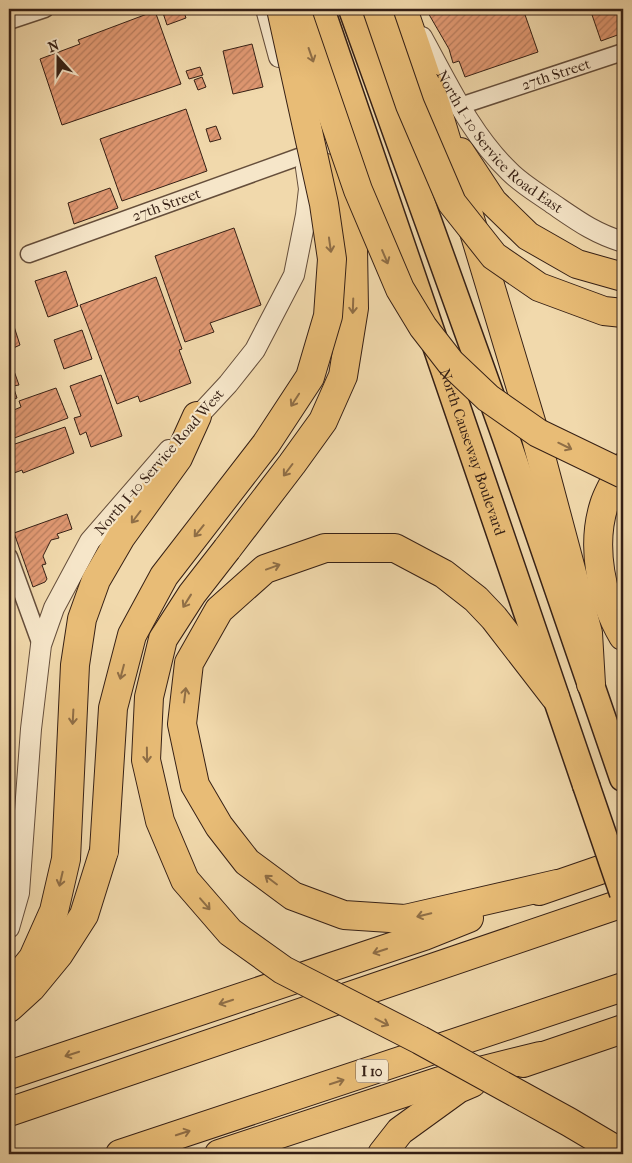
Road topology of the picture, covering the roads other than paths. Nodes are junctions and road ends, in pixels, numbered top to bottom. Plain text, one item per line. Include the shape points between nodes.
1 (45, 9) edge
2 (266, 9) edge
3 (270, 9) edge
4 (281, 9) edge
5 (296, 9) edge
6 (317, 9) edge
7 (321, 9) edge
8 (352, 9) edge
9 (377, 9) edge
10 (403, 9) edge
11 (407, 9) edge
12 (9, 21) edge
13 (334, 49) junction
14 (623, 52) edge
15 (449, 108) junction
16 (304, 155) junction
17 (623, 242) edge
18 (29, 254) dead end
19 (623, 278) edge
20 (623, 313) edge
21 (197, 416) junction
22 (623, 467) edge
23 (623, 474) edge
24 (9, 557) edge
25 (623, 636) edge
26 (41, 645) junction
27 (591, 684) junction
28 (555, 697) junction
29 (623, 778) edge
30 (623, 862) edge
31 (557, 884) junction
32 (623, 893) edge
33 (623, 903) edge
34 (9, 928) edge
35 (623, 987) edge
36 (9, 988) edge
37 (9, 1008) edge
38 (623, 1029) edge
39 (540, 1056) junction
40 (9, 1075) edge
41 (9, 1112) edge
42 (120, 1154) edge
43 (219, 1154) edge
44 (382, 1154) edge
45 (623, 1154) edge

1 - 12 street
2 - 16 street, North I-10 Service Road West
3 -> 45 highway, bridge via 353,247 354,308 343,376 323,421 192,594 163,639 149,697 146,760 160,821 185,880 230,932 283,970 436,1049
4 -> 37 highway, bridge via 324,204 332,258 328,316 310,377 266,444 164,576 132,636 113,708 104,851 84,915 59,954
5 -> 23 highway, bridge via 358,190 400,289 423,327 451,363 488,398 538,432
6 - 13 highway
7 - 13 highway, North Causeway Boulevard
8 - 27 highway
9 - 20 highway, bridge via 410,105 452,203 494,256 539,287 604,311
10 - 15 highway
11 - 15 street, North I- 10 Service Road East
13 - 28 highway, North Causeway Boulevard
14 - 15 street, 27th Street
15 - 17 street, North I- 10 Service Road East via 510,173 578,222 602,236
15 - 19 highway via 463,159 493,202 528,236 577,264
15 - 27 highway via 588,634
16 - 18 street, 27th Street
16 - 21 street, North I-10 Service Road West via 309,189 294,275 255,350
21 - 26 street, North I-10 Service Road West via 90,541 54,608
21 -> 36 highway via 178,458 120,536 96,580 82,620 76,665 66,859 54,911 33,958
22 - 25 highway via 604,506 597,546 604,588
24 - 26 street
26 - 34 street, North I-10 Service Road West via 31,729 19,893
27 - 29 highway
31 -> 28 highway via 405,919 344,916 293,896 247,862 219,826 195,785 182,724 189,663 219,610 265,570 325,548 395,548 444,574 494,618
28 - 32 highway, North Causeway Boulevard, bridge
30 - 31 highway
31 -> 40 highway via 424,936
33 - 41 highway
42 -> 35 highway, I 10
38 - 39 highway
39 - 43 highway via 440,1081
39 - 44 highway via 458,1089 400,1131

